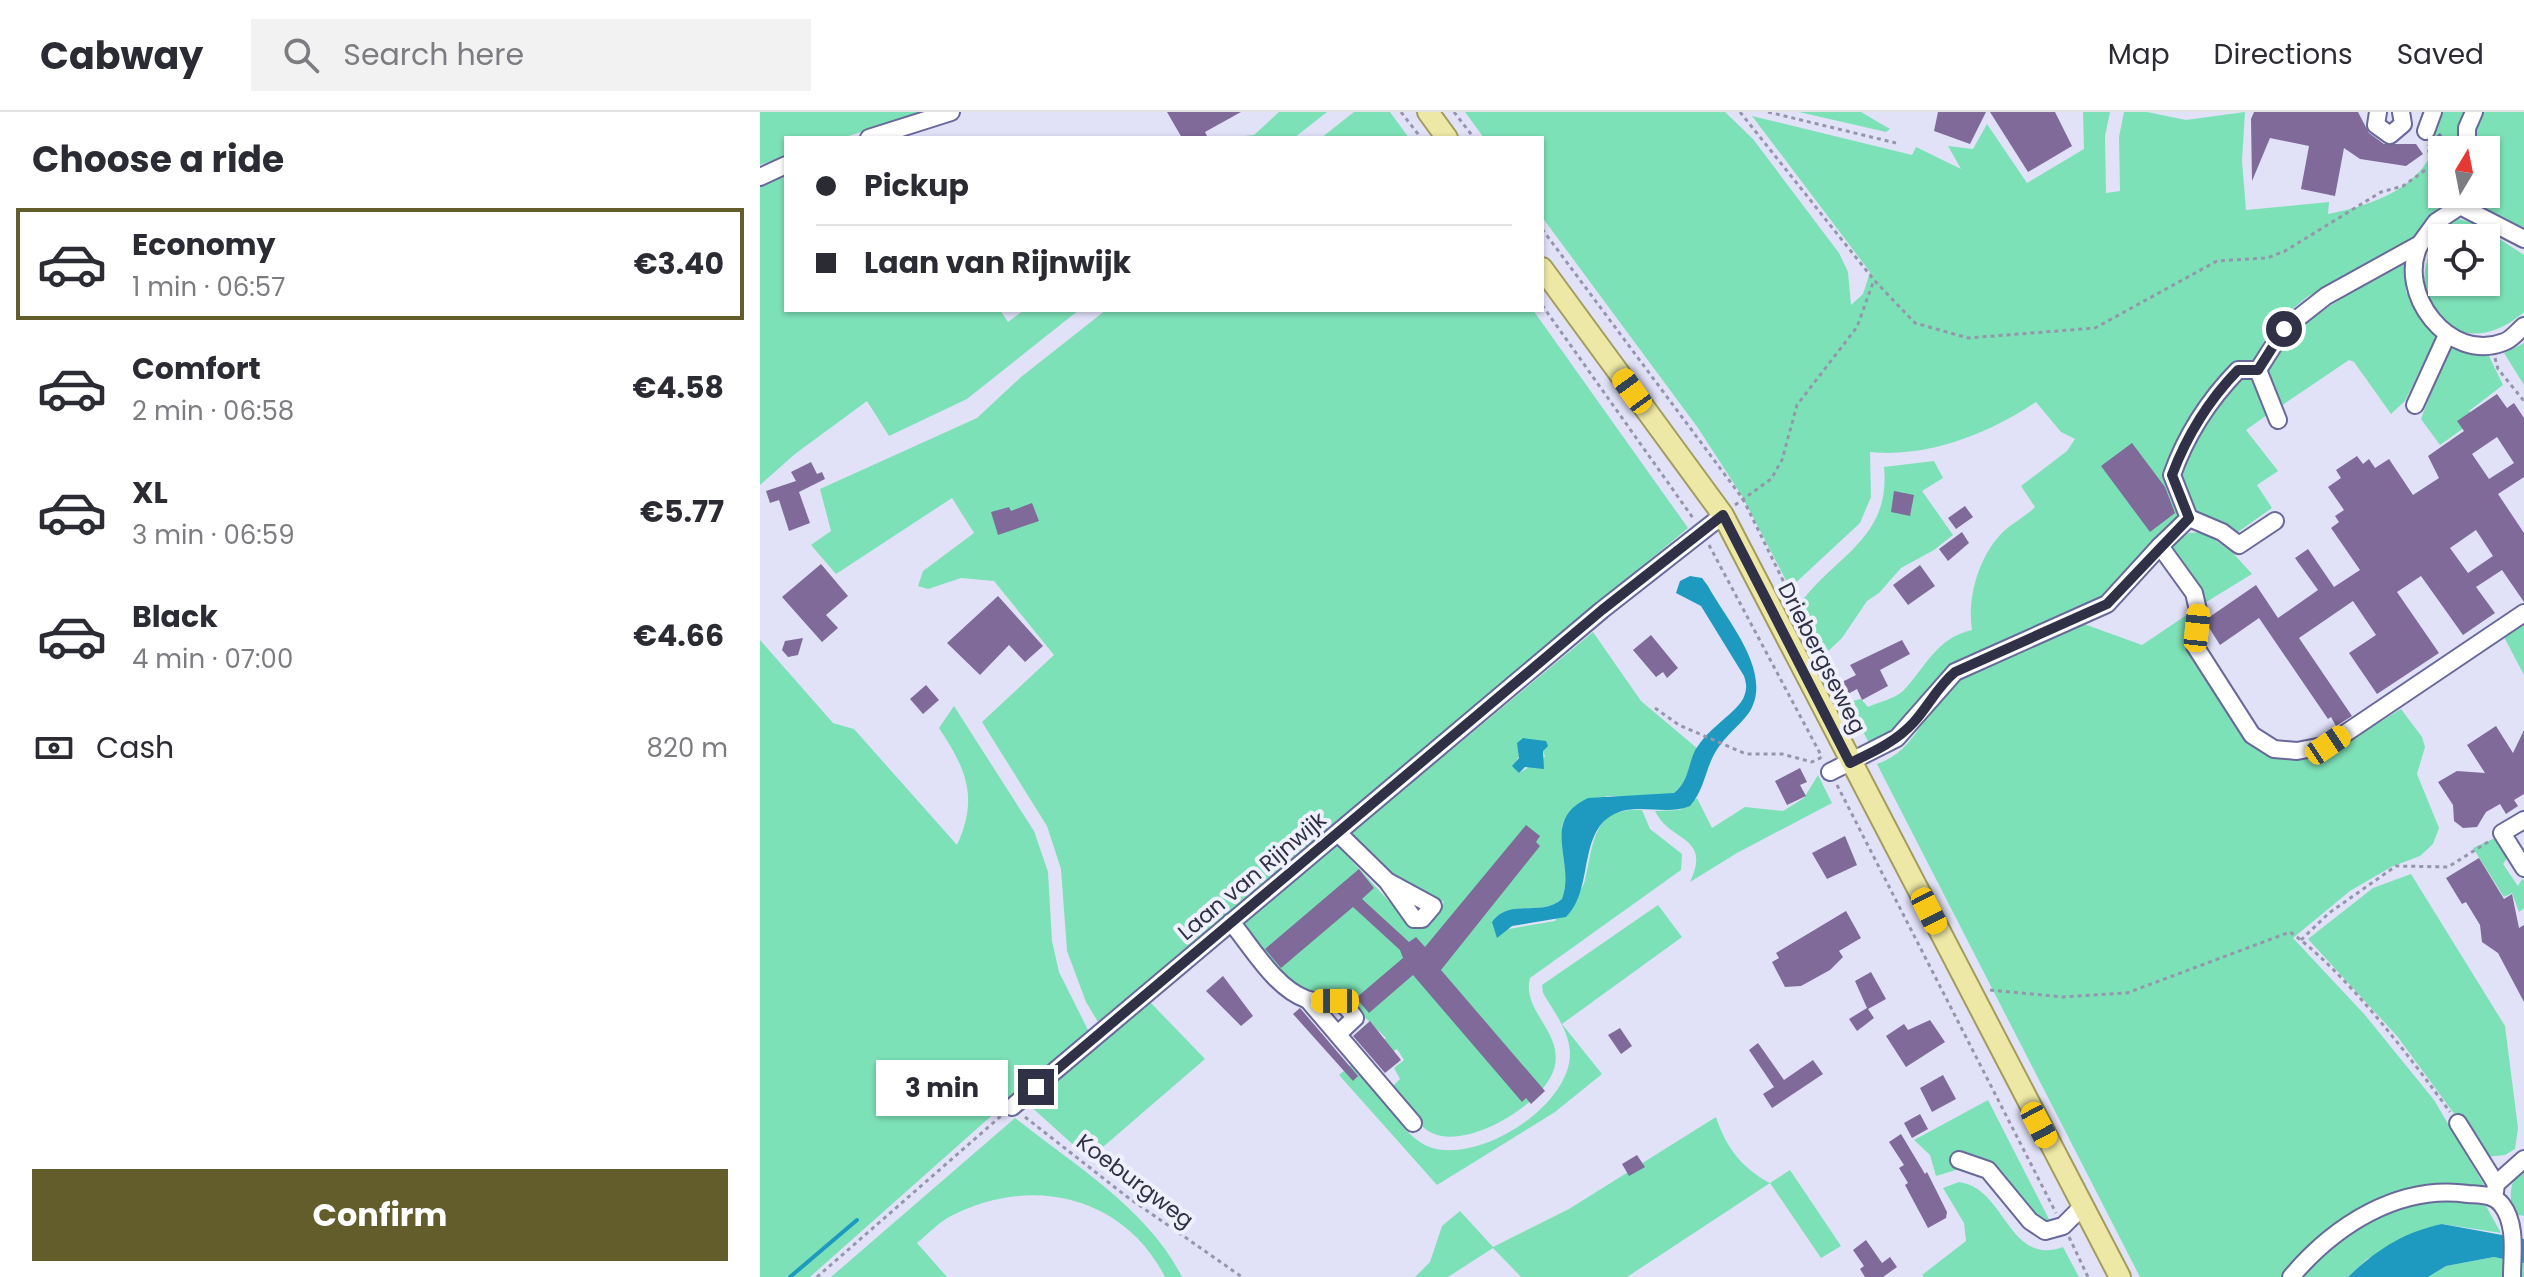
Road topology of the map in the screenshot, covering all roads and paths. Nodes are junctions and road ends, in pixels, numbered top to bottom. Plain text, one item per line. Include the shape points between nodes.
1 (951, 112) edge
2 (1401, 112) edge
3 (1428, 112) edge
4 (1454, 112) edge
5 (1740, 112) edge
6 (1768, 112) edge
7 (2378, 112) edge
8 (2433, 112) edge
9 (2474, 112) edge
10 (2404, 113) edge
11 (2426, 131) joint
12 (875, 136) edge
13 (1419, 136) edge
14 (1446, 136) edge
15 (1472, 136) edge
16 (2467, 136) edge
17 (1896, 143) dead end
18 (784, 166) edge
19 (760, 177) edge
20 (2452, 208) edge
21 (2474, 208) edge
22 (2524, 239) edge
23 (2420, 244) junction
24 (1544, 271) edge
25 (1874, 280) junction
26 (1544, 308) edge
27 (2524, 326) edge
28 (2447, 335) junction
29 (2489, 344) junction
30 (2258, 370) junction
31 (2524, 401) edge
32 (2415, 405) dead end
33 (2278, 420) dead end
34 (1743, 499) dead end
35 (1723, 515) junction
36 (2189, 518) junction
37 (2275, 521) dead end
38 (1701, 530) junction
39 (2160, 546) junction
40 (2524, 613) edge
41 (1655, 708) dead end
42 (1850, 763) junction
43 (1826, 765) junction
44 (2524, 820) edge
45 (1338, 833) junction
46 (2502, 833) junction
47 (2524, 868) edge
48 (1387, 881) dead end
49 (1231, 922) junction
50 (2301, 940) junction
51 (1990, 990) dead end
52 (1308, 1000) junction
53 (1338, 1034) junction
54 (1012, 1107) junction
55 (1413, 1123) dead end
56 (2458, 1123) joint
57 (2524, 1159) edge
58 (1959, 1160) dead end
59 (2495, 1191) junction
60 (2082, 1207) junction
61 (2063, 1226) junction
62 (2116, 1272) edge
63 (2512, 1273) edge
64 (817, 1277) edge
65 (1242, 1277) edge
66 (2088, 1277) edge
67 (2291, 1277) edge

1 - 12 street
2 - 13 path
3 - 14 main road
4 - 15 path
5 - 25 path
6 - 17 path
7 - 10 street via 2376,125 2390,135 2401,129
8 - 11 street
9 - 16 street
11 - 25 path via 2431,166 2403,186 2381,192 2285,251 2267,258 2217,261 2095,328 1968,338 1915,323
18 - 19 street
20 - 23 street
21 - 22 street
23 - 28 street via 2412,260 2414,289
23 - 30 street via 2326,296 2284,329
24 - 35 main road, Driebergseweg
25 - 34 path via 1857,327 1797,405 1782,460 1771,479
26 - 38 path
27 - 29 street via 2505,342
28 - 29 street
28 - 32 street
29 - 31 path via 2498,369
30 - 33 street
30 - 36 street via 2238,370 2213,396 2180,454 2172,475
35 - 38 street, Laan van Rijnwijk
35 - 42 main road, Driebergseweg
36 - 37 street via 2239,545
36 - 39 street
38 - 43 path
38 - 45 street, Laan van Rijnwijk
39 - 40 street via 2194,593 2195,646 2252,735 2274,749 2328,745
39 - 42 street via 2107,604 1955,672 1897,738
41 - 43 path via 1679,725 1746,754 1782,754
42 - 43 street
42 - 60 main road, Driebergseweg
43 - 61 path
44 - 46 street
45 - 48 street
45 - 49 street, Laan van Rijnwijk
46 - 47 street
46 - 50 path via 2448,867 2396,866 2329,913
49 - 52 street via 1287,988
49 - 54 street, Laan van Rijnwijk
50 - 51 path via 2290,932 2127,993 2063,997
50 - 56 path via 2422,1073
52 - 53 street
52 - 53 street via 1346,1005 1355,1018
53 - 55 street
54 - 64 path
54 - 65 path, Koeburgweg
56 - 59 street
57 - 59 street
58 - 61 street via 1988,1170 2030,1221 2045,1231
59 - 63 street via 2510,1220
59 - 67 street via 2416,1193 2363,1217 2314,1249
60 - 61 street
60 - 62 main road, Driebergseweg
61 - 66 path

